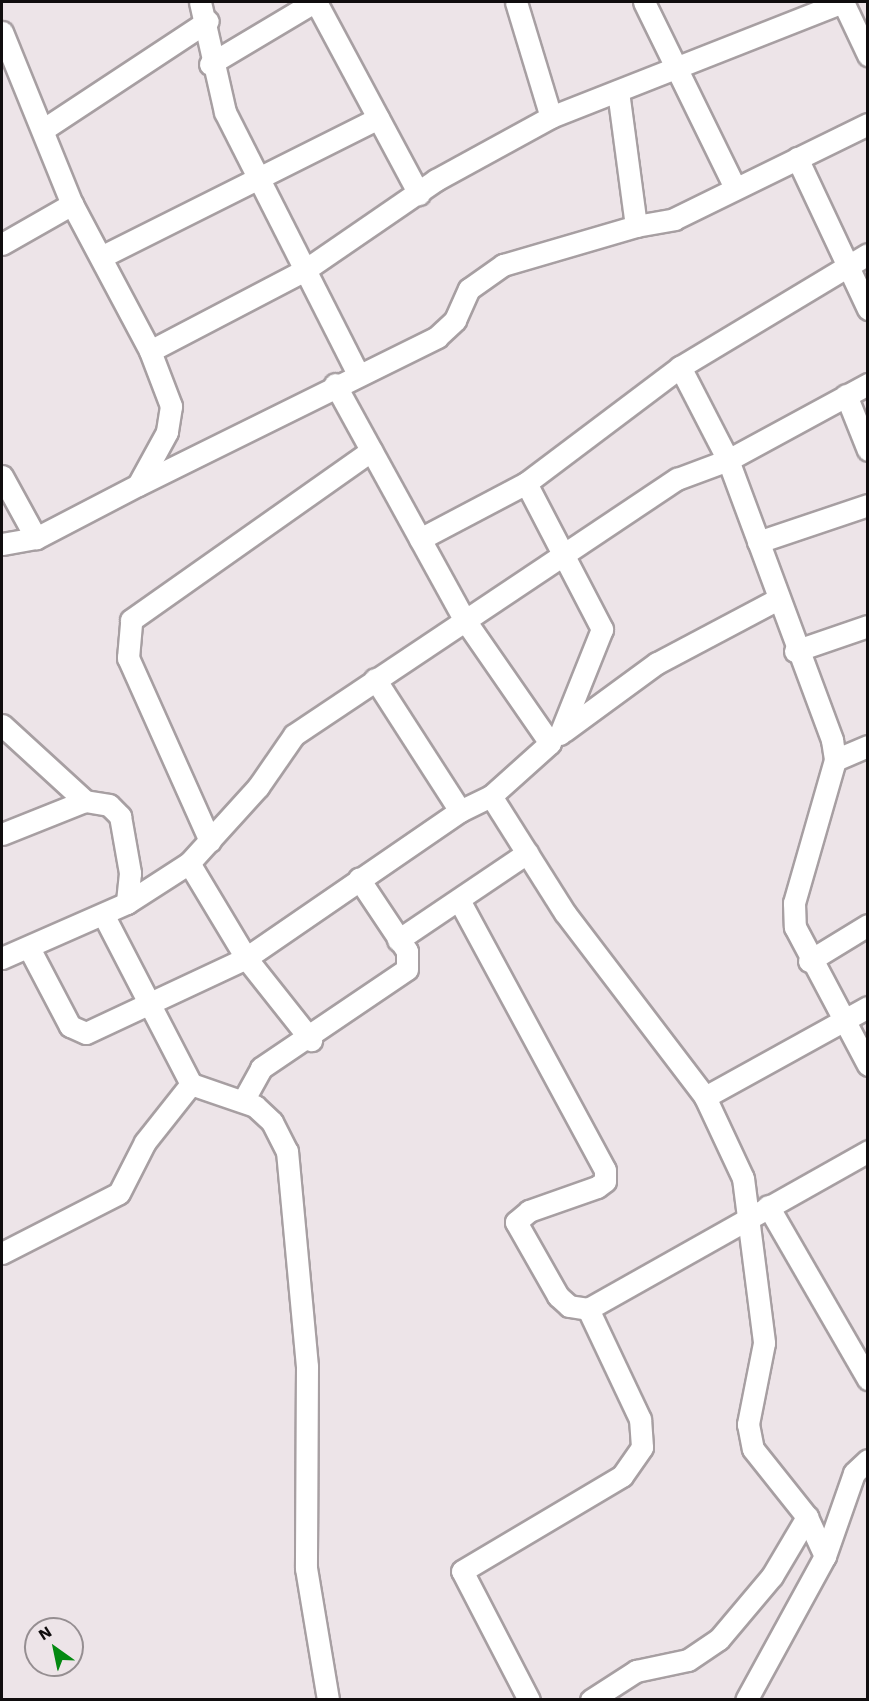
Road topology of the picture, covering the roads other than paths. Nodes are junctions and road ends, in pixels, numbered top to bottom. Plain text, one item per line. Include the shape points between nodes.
1 (315, 2) edge
2 (516, 2) edge
3 (644, 2) edge
4 (843, 2) edge
5 (811, 7) edge
6 (204, 11) edge
7 (2, 33) edge
8 (867, 54) edge
9 (210, 64) junction
10 (673, 65) junction
11 (618, 91) junction
12 (551, 117) junction
13 (378, 118) junction
14 (867, 124) edge
15 (44, 129) junction
16 (797, 158) junction
17 (258, 178) junction
18 (735, 189) junction
19 (419, 194) junction
20 (72, 204) junction
21 (636, 226) junction
22 (2, 244) edge
23 (867, 254) edge
24 (101, 256) junction
25 (846, 267) junction
26 (305, 270) junction
27 (867, 309) edge
28 (150, 351) junction
29 (680, 367) junction
30 (357, 372) junction
31 (335, 384) junction
32 (867, 384) edge
33 (846, 395) junction
34 (867, 450) edge
35 (371, 451) junction
36 (728, 460) junction
37 (2, 476) edge
38 (526, 483) junction
39 (138, 485) junction
40 (867, 505) edge
41 (36, 538) junction
42 (420, 539) junction
43 (758, 542) junction
44 (2, 544) edge
45 (562, 551) junction
46 (778, 599) junction
47 (464, 619) junction
48 (867, 626) edge
49 (795, 651) junction
50 (375, 679) junction
51 (2, 725) edge
52 (555, 739) junction
53 (867, 746) edge
54 (835, 760) junction
55 (491, 796) junction
56 (85, 801) junction
57 (460, 811) junction
58 (2, 834) edge
59 (210, 841) junction
60 (527, 853) junction
61 (189, 863) junction
62 (359, 879) junction
63 (459, 900) junction
64 (127, 903) junction
65 (104, 916) junction
66 (867, 925) edge
67 (398, 940) junction
68 (29, 948) junction
69 (2, 958) edge
70 (246, 958) junction
71 (809, 961) junction
72 (149, 1007) junction
73 (867, 1007) edge
74 (842, 1021) junction
75 (310, 1040) junction
76 (867, 1065) edge
77 (191, 1084) junction
78 (705, 1097) junction
79 (243, 1101) junction
80 (867, 1152) edge
81 (760, 1211) junction
82 (2, 1253) edge
83 (588, 1309) junction
84 (867, 1378) edge
85 (867, 1460) edge
86 (807, 1517) junction
87 (825, 1556) junction
88 (328, 1700) edge
89 (529, 1700) edge
90 (591, 1700) edge
91 (746, 1700) edge

1 - 9 street
1 - 13 street
2 - 12 street
3 - 10 street
4 - 5 street
4 - 8 street
5 - 10 street
6 - 9 street
6 - 15 street
7 - 15 street
9 - 17 street via 225,112
10 - 11 street
10 - 18 street
11 - 12 street
11 - 21 street
12 - 19 street
13 - 17 street
13 - 19 street
14 - 16 street
15 - 20 street
16 - 18 street
16 - 25 street
17 - 24 street
17 - 26 street
18 - 21 street via 674,219
19 - 26 street
20 - 22 street
20 - 24 street
21 - 30 street via 503,265 470,289 446,331
23 - 25 street
24 - 28 street
25 - 27 street
25 - 29 street
26 - 28 street
26 - 30 street
28 - 39 street via 171,406 167,432
29 - 36 street
29 - 38 street
30 - 31 street
31 - 35 street
31 - 39 street
32 - 33 street
33 - 34 street
33 - 36 street
35 - 42 street
35 - 59 street via 131,620 128,658
36 - 43 street
36 - 45 street via 677,479
37 - 41 street
38 - 42 street
38 - 45 street
39 - 41 street
40 - 43 street
41 - 44 street
42 - 47 street
43 - 46 street
45 - 47 street
45 - 52 street via 602,629
46 - 49 street
46 - 52 street via 657,663 608,694
47 - 50 street
47 - 52 street
48 - 49 street
49 - 54 street
50 - 57 street
50 - 59 street via 294,735 258,787
51 - 56 street
52 - 55 street
53 - 54 street
54 - 71 street via 794,903 795,927
55 - 57 street
55 - 60 street
56 - 58 street
56 - 64 street via 109,804 120,816 128,841
57 - 62 street
59 - 61 street
60 - 63 street
60 - 78 street via 565,913
61 - 64 street
61 - 70 street
62 - 67 street
62 - 70 street
63 - 67 street
63 - 83 street via 605,1170 605,1181 597,1187 528,1211 516,1222 558,1296 569,1306
64 - 65 street
65 - 68 street
65 - 72 street
66 - 71 street
67 - 75 street via 407,951 407,969
68 - 69 street
68 - 72 street via 78,1033
70 - 72 street
70 - 75 street
71 - 74 street
72 - 77 street
73 - 74 street
74 - 76 street
74 - 78 street
75 - 79 street via 254,1074
77 - 79 street
77 - 82 street via 145,1142 118,1193
78 - 81 street
79 - 88 street via 272,1122 291,1167 307,1366 306,1568
80 - 81 street
81 - 83 street
81 - 84 street
81 - 86 street via 750,1252 764,1342 748,1425 753,1449
83 - 89 street via 640,1419 642,1447 622,1476 462,1571
85 - 87 street via 854,1473
86 - 87 street
86 - 90 street via 772,1576 719,1639 688,1660 636,1671
87 - 91 street

